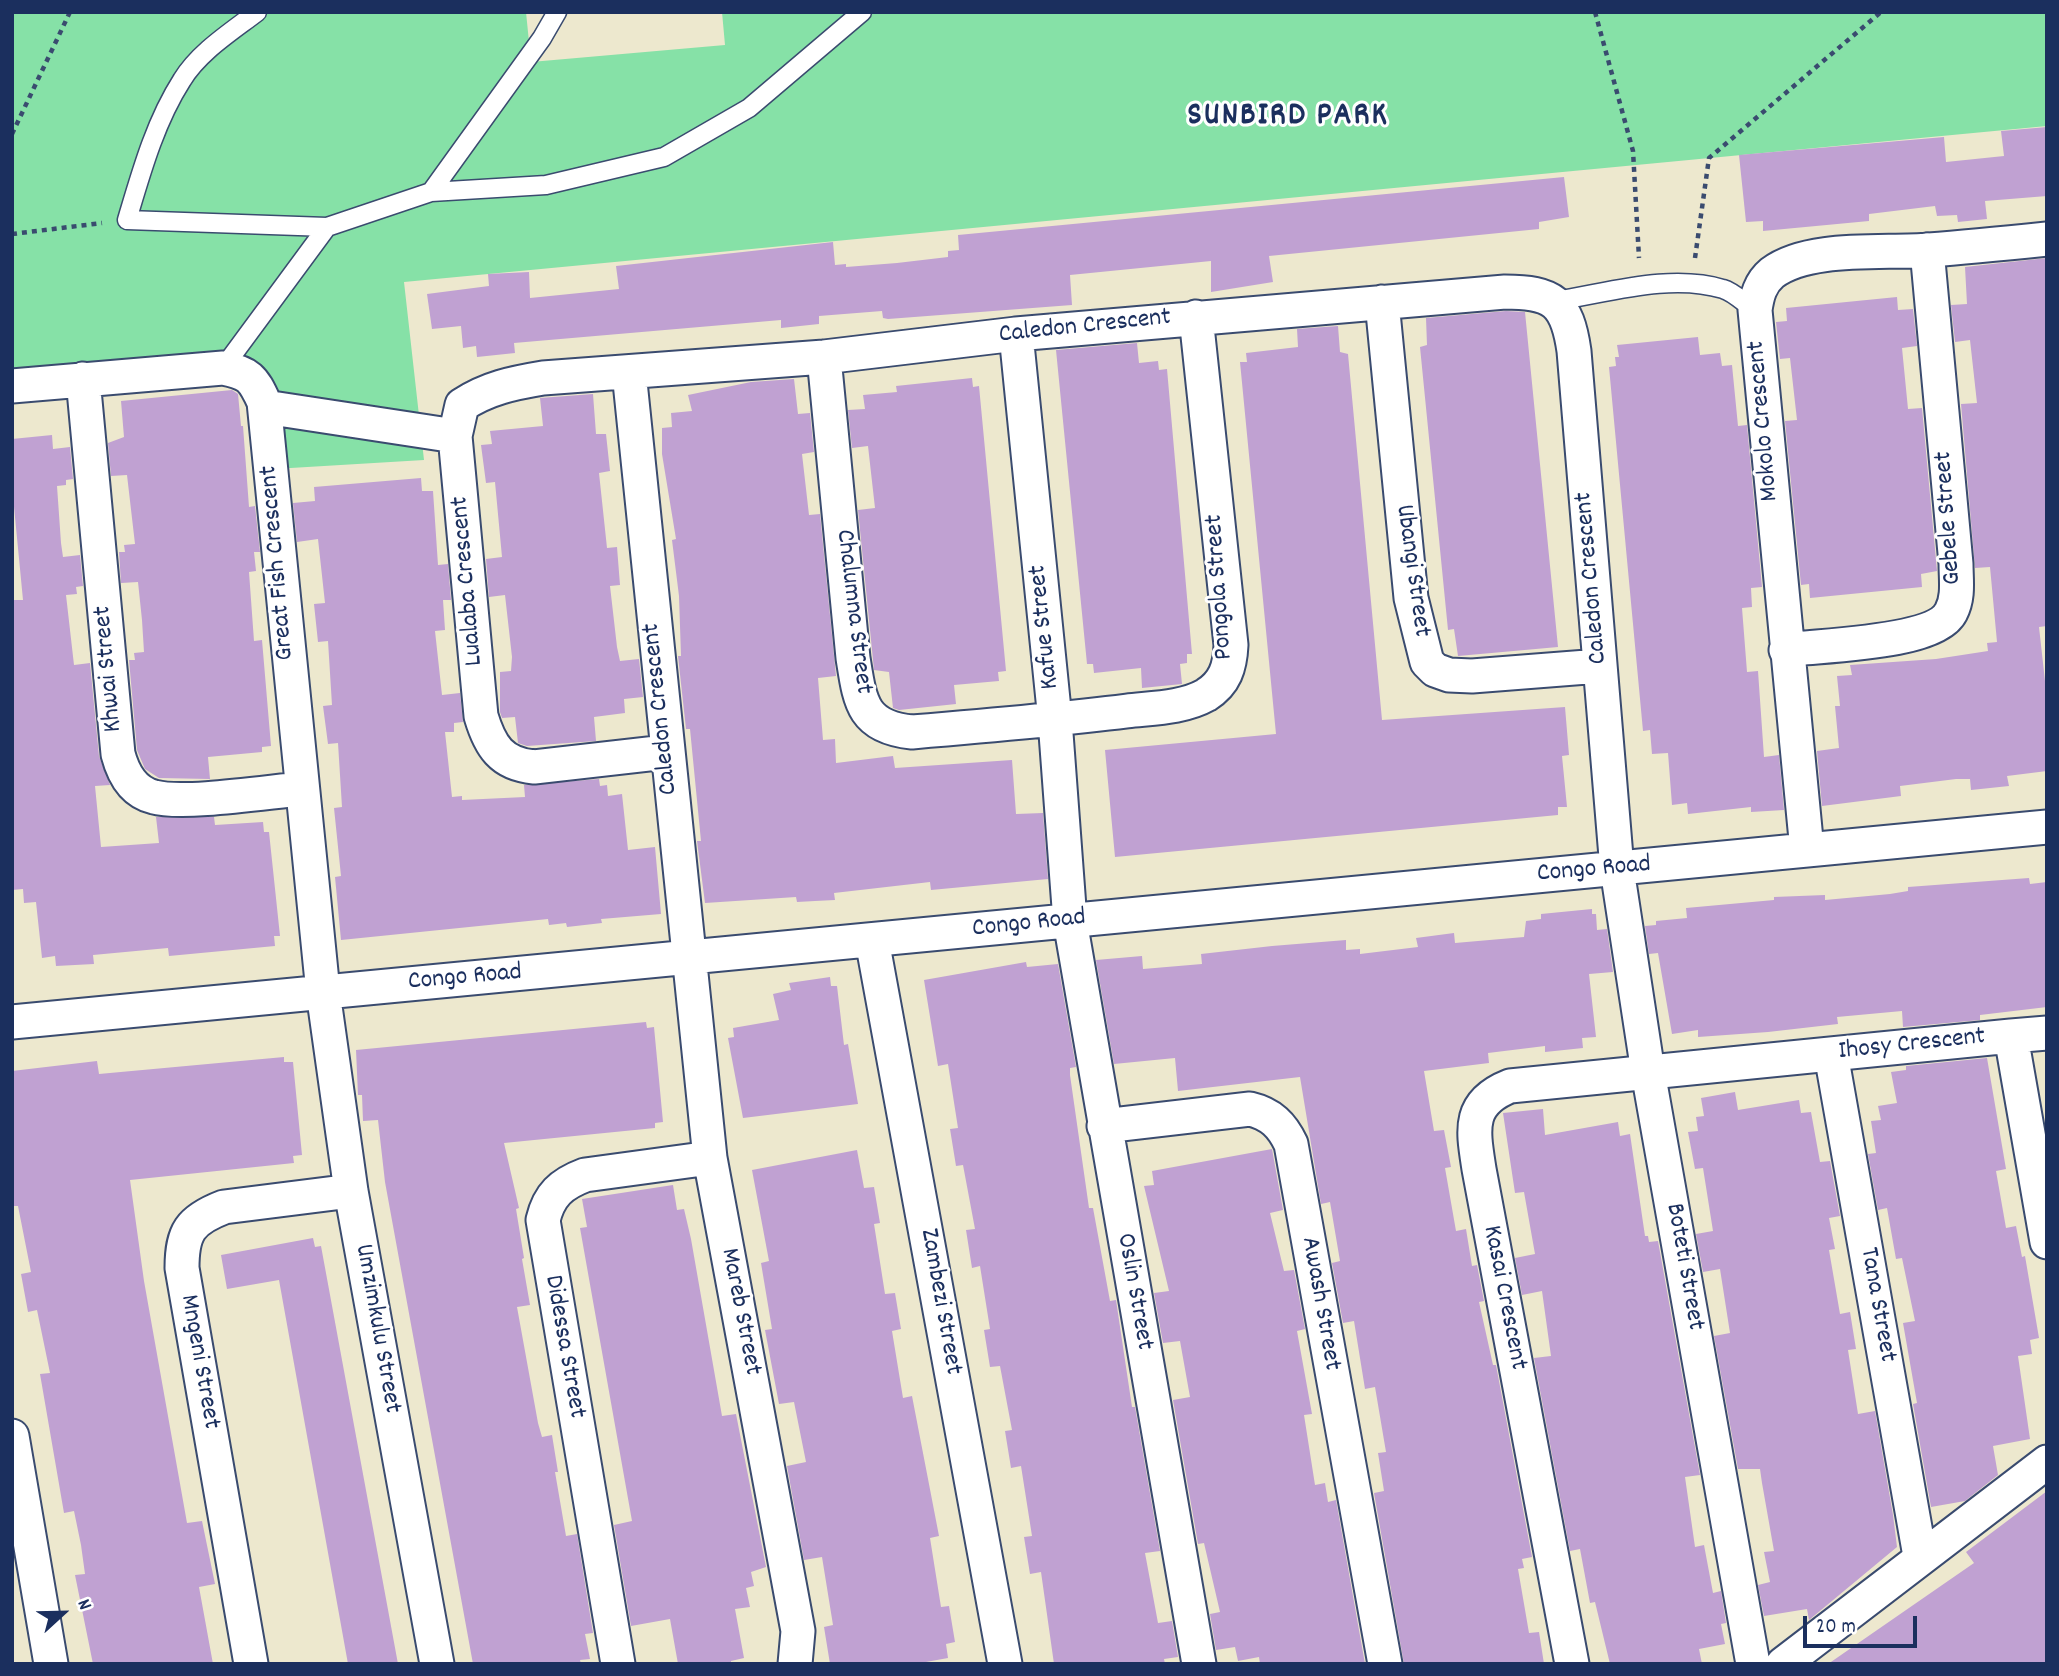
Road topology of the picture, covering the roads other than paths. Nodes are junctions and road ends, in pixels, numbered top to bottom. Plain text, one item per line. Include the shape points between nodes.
1 (257, 12) edge
2 (557, 12) edge
3 (862, 12) edge
4 (431, 192) junction
5 (327, 227) junction
6 (2047, 239) edge
7 (1927, 250) junction
8 (1555, 301) junction
9 (1382, 302) junction
10 (1755, 310) junction
11 (1196, 317) junction
12 (1016, 334) junction
13 (824, 357) junction
14 (223, 368) junction
15 (629, 372) junction
16 (83, 379) junction
17 (12, 386) edge
18 (265, 407) junction
19 (455, 436) junction
20 (1786, 650) junction
21 (1600, 666) junction
22 (1055, 720) junction
23 (666, 752) junction
24 (301, 789) junction
25 (2047, 827) edge
26 (1807, 850) junction
27 (1617, 869) junction
28 (1070, 921) junction
29 (872, 940) junction
30 (688, 958) junction
31 (323, 992) junction
32 (12, 1022) edge
33 (2047, 1033) edge
34 (2011, 1037) junction
35 (1831, 1054) junction
36 (1648, 1072) junction
37 (1104, 1126) junction
38 (710, 1158) junction
39 (351, 1191) junction
40 (2047, 1242) edge
41 (12, 1436) edge
42 (2047, 1462) edge
43 (1920, 1556) junction
44 (22, 1560) edge
45 (51, 1664) edge
46 (251, 1664) edge
47 (437, 1664) edge
48 (618, 1664) edge
49 (795, 1664) edge
50 (1005, 1664) edge
51 (1199, 1664) edge
52 (1385, 1664) edge
53 (1572, 1664) edge
54 (1753, 1664) edge
55 (1783, 1664) edge

1 - 5 lane via 212,47 182,79 145,158 127,220
2 - 4 lane
3 - 4 lane via 749,108 664,157 546,185
4 - 5 lane
5 - 14 lane
6 - 7 street, Mokolo Crescent
7 - 10 street, Mokolo Crescent via 1827,255 1794,262 1772,274 1757,291
7 - 20 street, Gebele Street via 1956,564 1951,614 1917,635
8 - 9 street, Caledon Crescent via 1534,292 1505,292
8 - 10 lane via 1691,283 1726,290
8 - 21 street, Caledon Crescent via 1571,329 1574,351
9 - 11 street, Caledon Crescent
9 - 21 street, Ubangi Street via 1411,598 1427,662 1449,675 1472,676
10 - 20 street, Mokolo Crescent
11 - 12 street, Caledon Crescent
11 - 22 street, Pongola Street via 1231,645 1229,668 1221,683 1205,696 1183,704
12 - 13 street, Caledon Crescent
12 - 22 street, Kafue Street
13 - 15 street, Caledon Crescent
13 - 22 street, Chalumna Street via 853,658 867,714 877,724 912,732
14 - 16 street, Great Fish Crescent
14 - 18 street, Great Fish Crescent via 245,373 256,384
15 - 19 street, Lualaba Crescent via 499,386 462,405
15 - 23 street, Caledon Crescent
16 - 17 street, Great Fish Crescent
16 - 24 street, Khwai Street via 123,771 139,789 154,797
18 - 19 street
18 - 24 street, Great Fish Crescent
19 - 23 street, Lualaba Crescent via 481,716 489,741 501,757 534,767
20 - 26 street, Mokolo Crescent
21 - 27 street, Caledon Crescent
22 - 28 street, Kafue Street
23 - 30 street, Caledon Crescent
24 - 31 street, Great Fish Crescent
25 - 26 street, Congo Road
26 - 27 street, Congo Road
27 - 28 street, Congo Road
27 - 36 street, Boteti Street
28 - 29 street, Congo Road
28 - 37 street, Oslin Street
29 - 30 street, Congo Road
29 - 50 street, Zambezi Street
30 - 31 street, Congo Road
30 - 38 street, Mareb Street
31 - 32 street, Congo Road
31 - 39 street, Umzimkulu Street
33 - 34 street
34 - 35 street, Ihosy Crescent
34 - 40 street, Ihosy Crescent
35 - 36 street, Ihosy Crescent
35 - 43 street, Tana Street
36 - 53 street, Kasai Crescent via 1510,1086 1487,1098 1477,1113 1474,1133
36 - 54 street, Boteti Street
37 - 51 street, Oslin Street
37 - 52 street, Awash Street via 1250,1109 1269,1116 1285,1132 1291,1144
38 - 48 street, Didessa Street via 577,1178 555,1191 542,1220
38 - 49 street, Mareb Street via 798,1631
39 - 46 street, Mngeni Street via 223,1207 204,1214 189,1228 182,1244 182,1268
39 - 47 street, Umzimkulu Street
41 - 44 street
42 - 43 street
43 - 55 street
44 - 45 street

